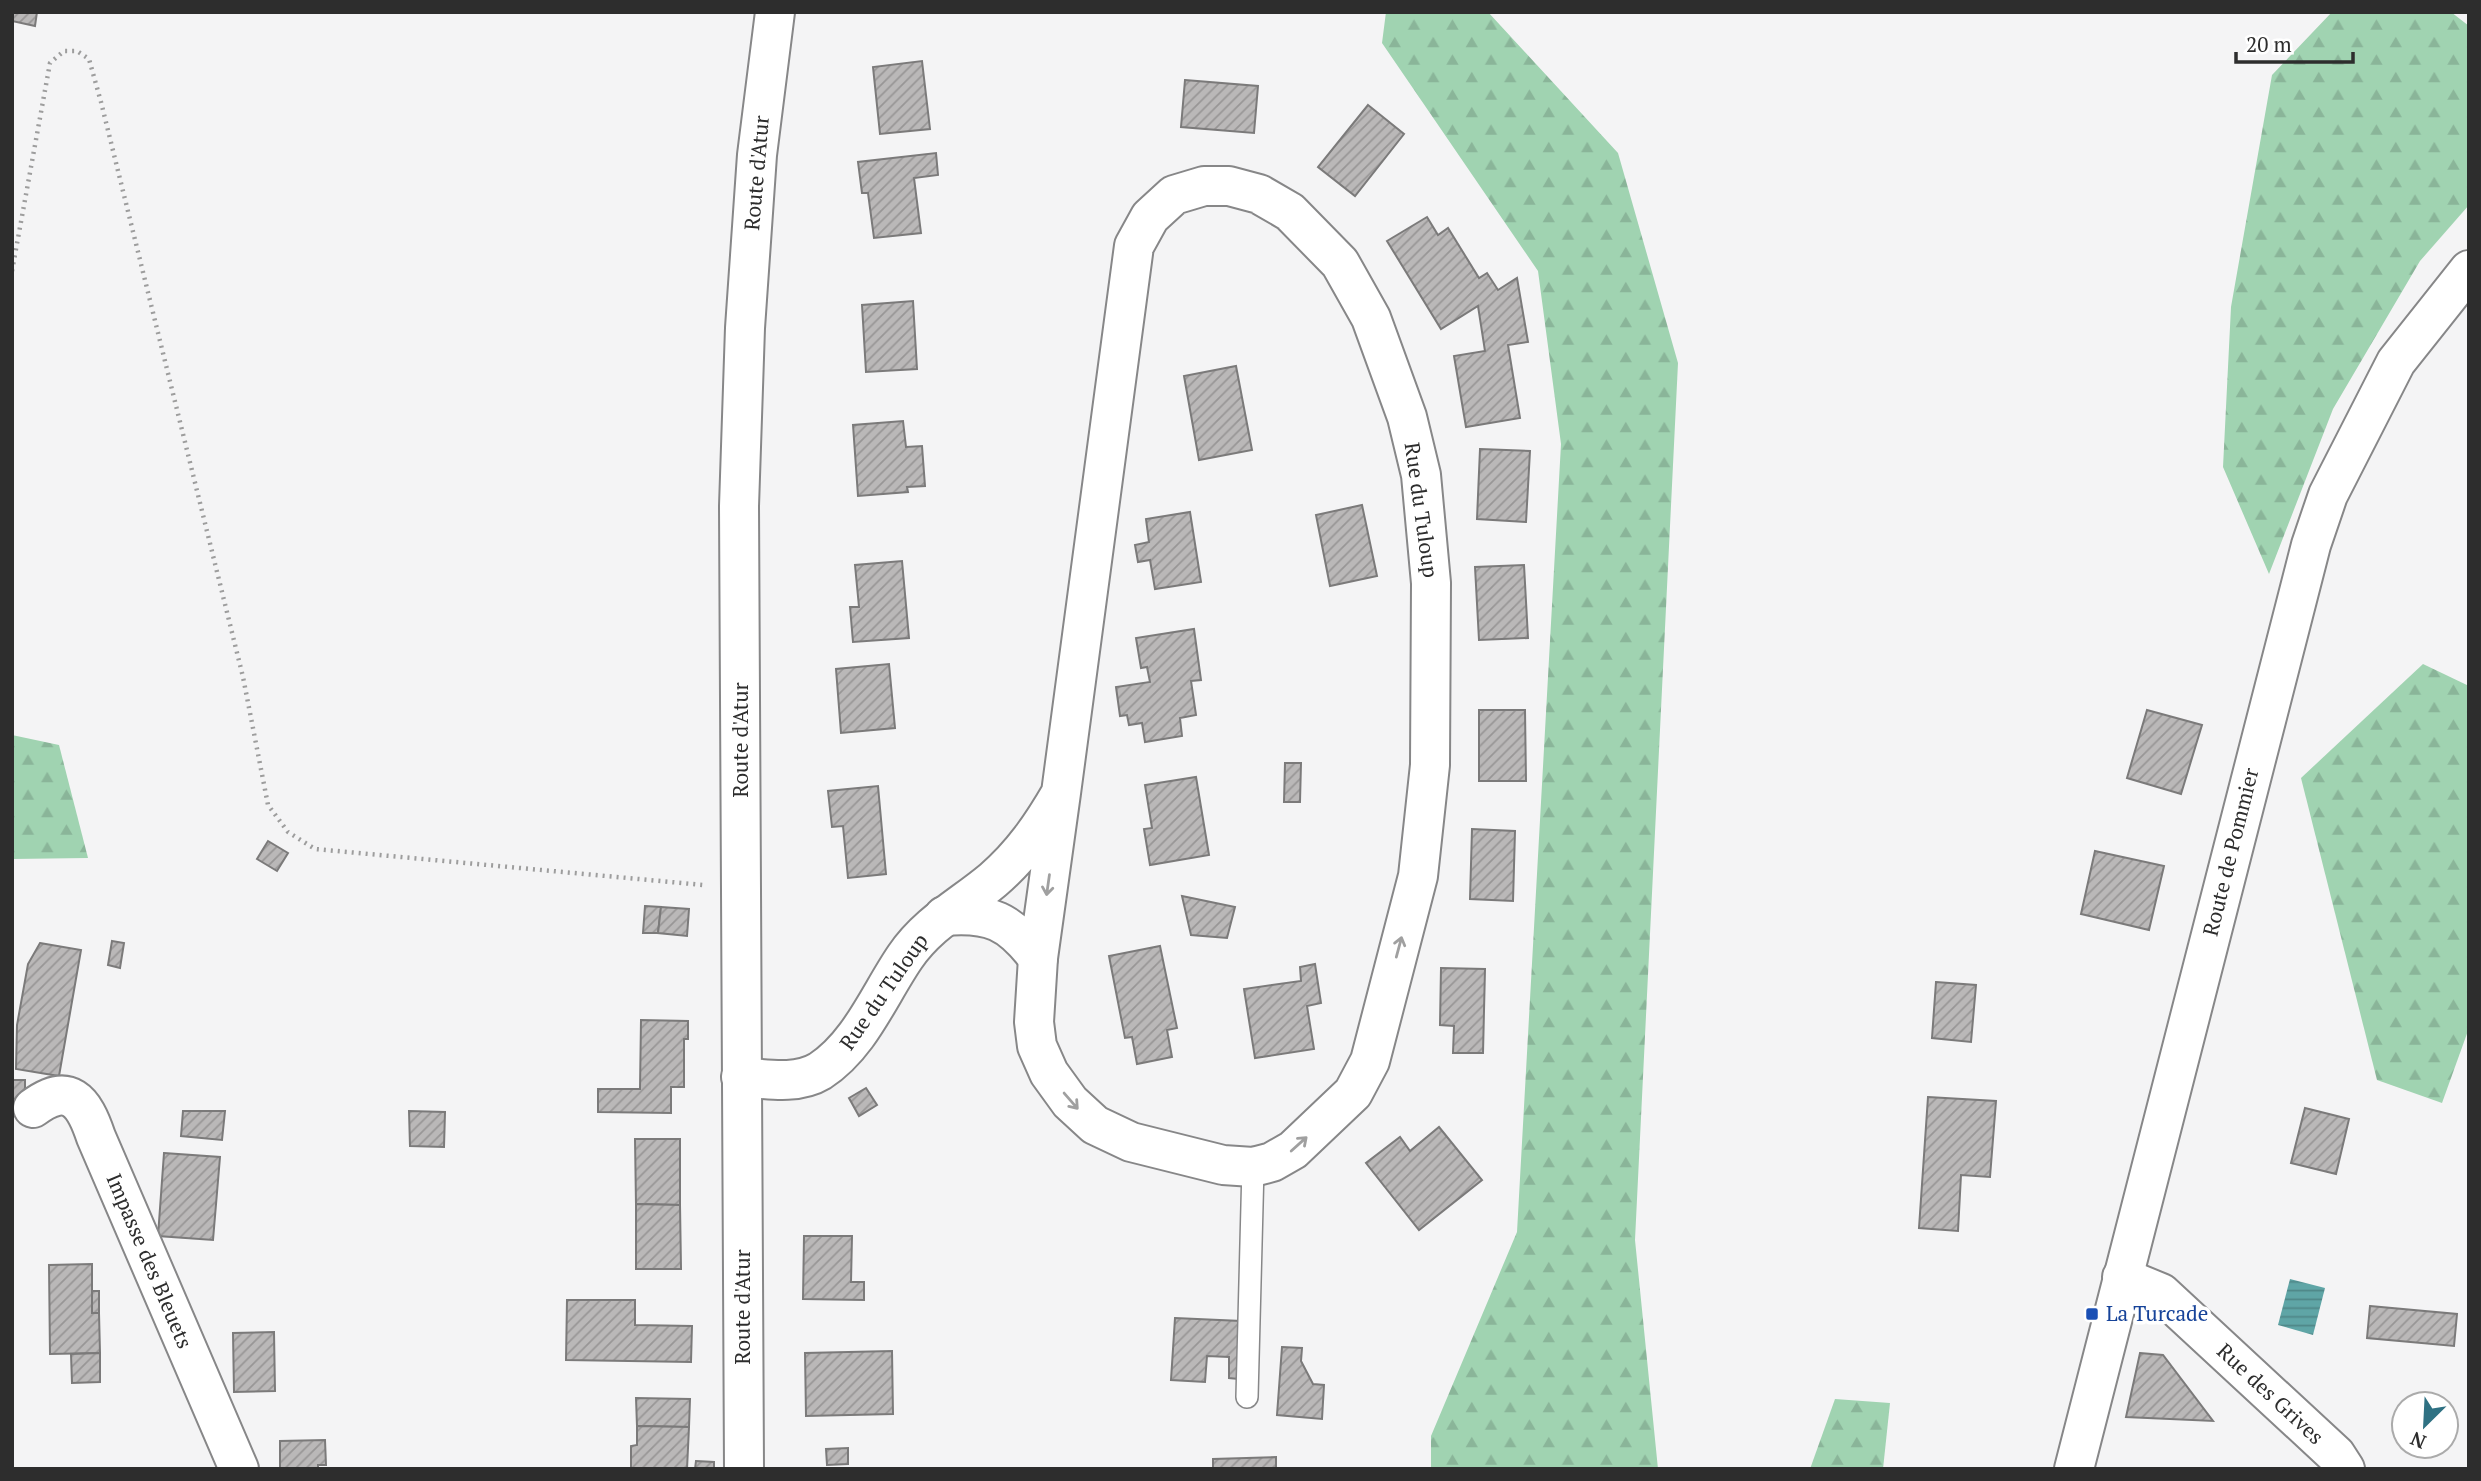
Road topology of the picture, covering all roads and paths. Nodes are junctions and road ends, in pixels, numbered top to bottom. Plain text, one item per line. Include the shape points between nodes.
1 (775, 12) edge
2 (2469, 270) edge
3 (12, 271) edge
4 (1060, 793) junction
5 (742, 889) junction
6 (944, 916) junction
7 (1038, 958) junction
8 (741, 1077) junction
9 (33, 1108) dead end
10 (1253, 1167) junction
11 (2122, 1277) junction
12 (1247, 1396) dead end
13 (239, 1469) edge
14 (744, 1469) edge
15 (2074, 1469) edge
16 (2345, 1469) edge

1 - 5 street, Route d'Atur via 757,155 744,342
2 - 11 street, Route de Pommier via 2396,362 2328,495
3 - 5 path via 50,63 64,51 77,51 89,59 101,102 243,677 268,805 288,832 315,849
4 - 6 street, Rue du Tuloup via 1019,855
4 -> 7 street, Rue du Tuloup
10 -> 4 street, Rue du Tuloup via 1293,1150 1353,1094 1370,1061 1418,876 1430,765 1431,597 1421,475 1407,416 1371,318 1340,263 1290,212 1259,194 1229,186 1204,186 1174,195 1150,217 1134,246
5 - 8 street, Route d'Atur
6 - 7 street, Rue du Tuloup via 988,917 1007,925
6 - 8 street, Rue du Tuloup via 924,932 869,1018 818,1073 794,1080
7 -> 10 street, Rue du Tuloup via 1037,1045 1049,1073 1070,1102 1095,1125 1131,1142 1223,1166
8 - 14 street, Route d'Atur
9 - 13 street, Impasse des Bleuets via 46,1098 62,1096 79,1101 88,1114
10 - 12 lane
11 - 15 street, Route de Pommier
11 - 16 street, Rue des Grives via 2161,1293 2336,1455

